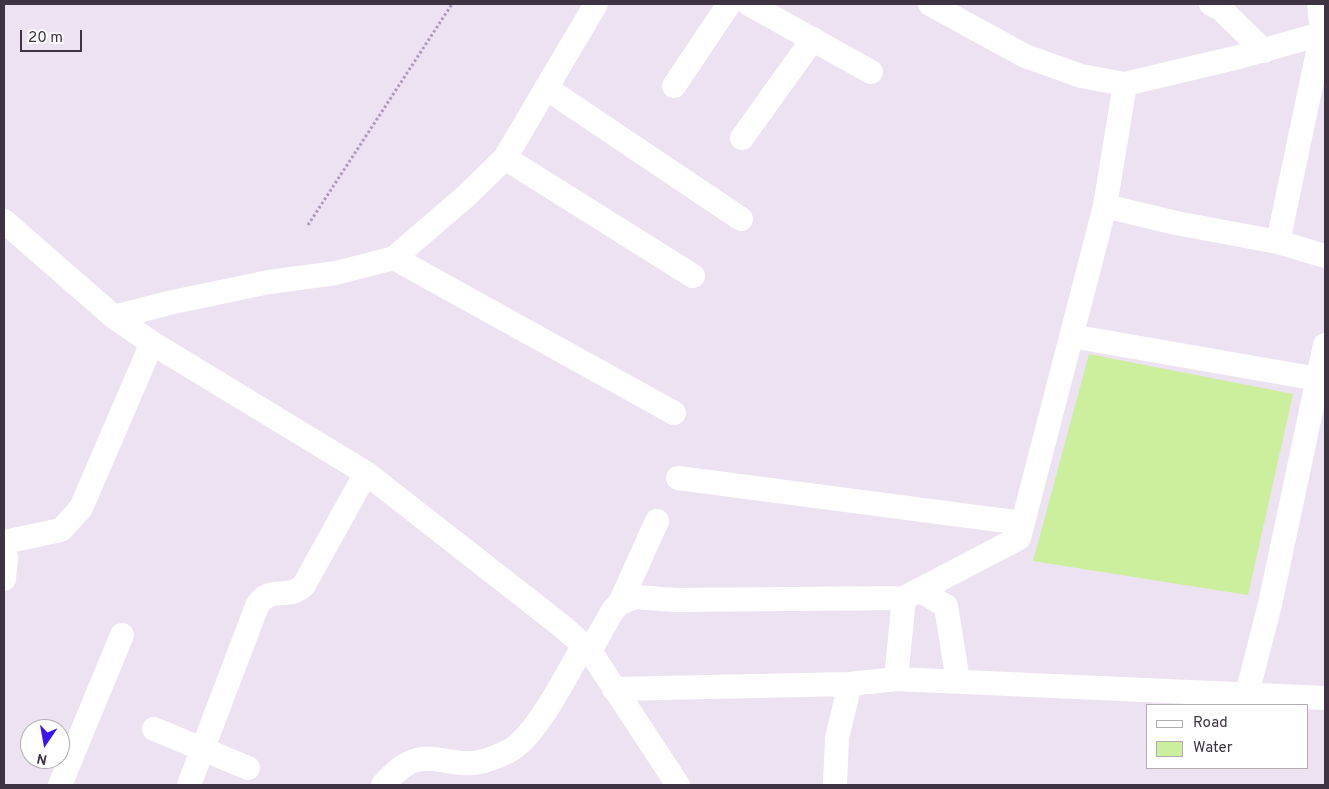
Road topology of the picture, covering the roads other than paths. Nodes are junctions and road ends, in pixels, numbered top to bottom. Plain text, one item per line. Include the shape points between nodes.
1 (596, 4) edge
2 (729, 4) edge
3 (749, 4) edge
4 (1210, 4) edge
5 (1319, 4) edge
6 (935, 5) edge
7 (1324, 33) edge
8 (813, 39) junction
9 (1264, 51) junction
10 (871, 72) dead end
11 (1125, 84) junction
12 (674, 86) dead end
13 (546, 88) junction
14 (742, 138) dead end
15 (505, 158) junction
16 (1105, 206) junction
17 (741, 219) dead end
18 (4, 221) edge
19 (1278, 242) junction
20 (1325, 256) edge
21 (394, 258) junction
22 (693, 276) dead end
23 (114, 317) junction
24 (1072, 336) junction
25 (152, 343) junction
26 (1325, 345) edge
27 (1318, 379) junction
28 (674, 413) dead end
29 (366, 473) junction
30 (678, 478) dead end
31 (657, 521) dead end
32 (1022, 524) junction
33 (4, 542) edge
34 (4, 551) edge
35 (4, 579) edge
36 (911, 594) junction
37 (620, 603) junction
38 (122, 635) dead end
39 (587, 648) junction
40 (896, 679) junction
41 (958, 681) junction
42 (850, 684) junction
43 (614, 689) junction
44 (1247, 694) junction
45 (1325, 698) edge
46 (154, 730) dead end
47 (203, 750) junction
48 (248, 768) dead end
49 (60, 785) edge
50 (189, 785) edge
51 (383, 785) edge
52 (678, 785) edge
53 (835, 785) edge

1 - 13 street
2 - 12 street
3 - 8 street
4 - 9 street via 1221,9
5 - 7 street
6 - 11 street via 1025,56 1081,76
7 - 9 street
7 - 19 street
8 - 10 street
8 - 14 street
9 - 11 street
11 - 16 street
13 - 15 street
13 - 17 street
15 - 21 street
15 - 22 street
16 - 19 street
16 - 24 street
18 - 23 street
19 - 20 street
21 - 23 street via 336,274 269,282
21 - 28 street
23 - 25 street
24 - 27 street
24 - 32 street
25 - 29 street
25 - 33 street via 81,508 61,530
26 - 27 street
27 - 44 street via 1270,604
29 - 39 street
29 - 47 street via 304,585 295,593 269,594 257,606
30 - 32 street
31 - 37 street
32 - 36 street via 1019,538
34 - 35 street
36 - 37 street via 676,600 635,597
36 - 40 street
36 - 41 street via 946,606
37 - 39 street
38 - 49 street
39 - 43 street
39 - 51 street via 535,728 511,750 486,761 464,764 429,758 410,762
40 - 41 street
40 - 42 street
41 - 44 street
42 - 43 street
42 - 53 street via 836,738
43 - 52 street
44 - 45 street
46 - 47 street
47 - 48 street
47 - 50 street

